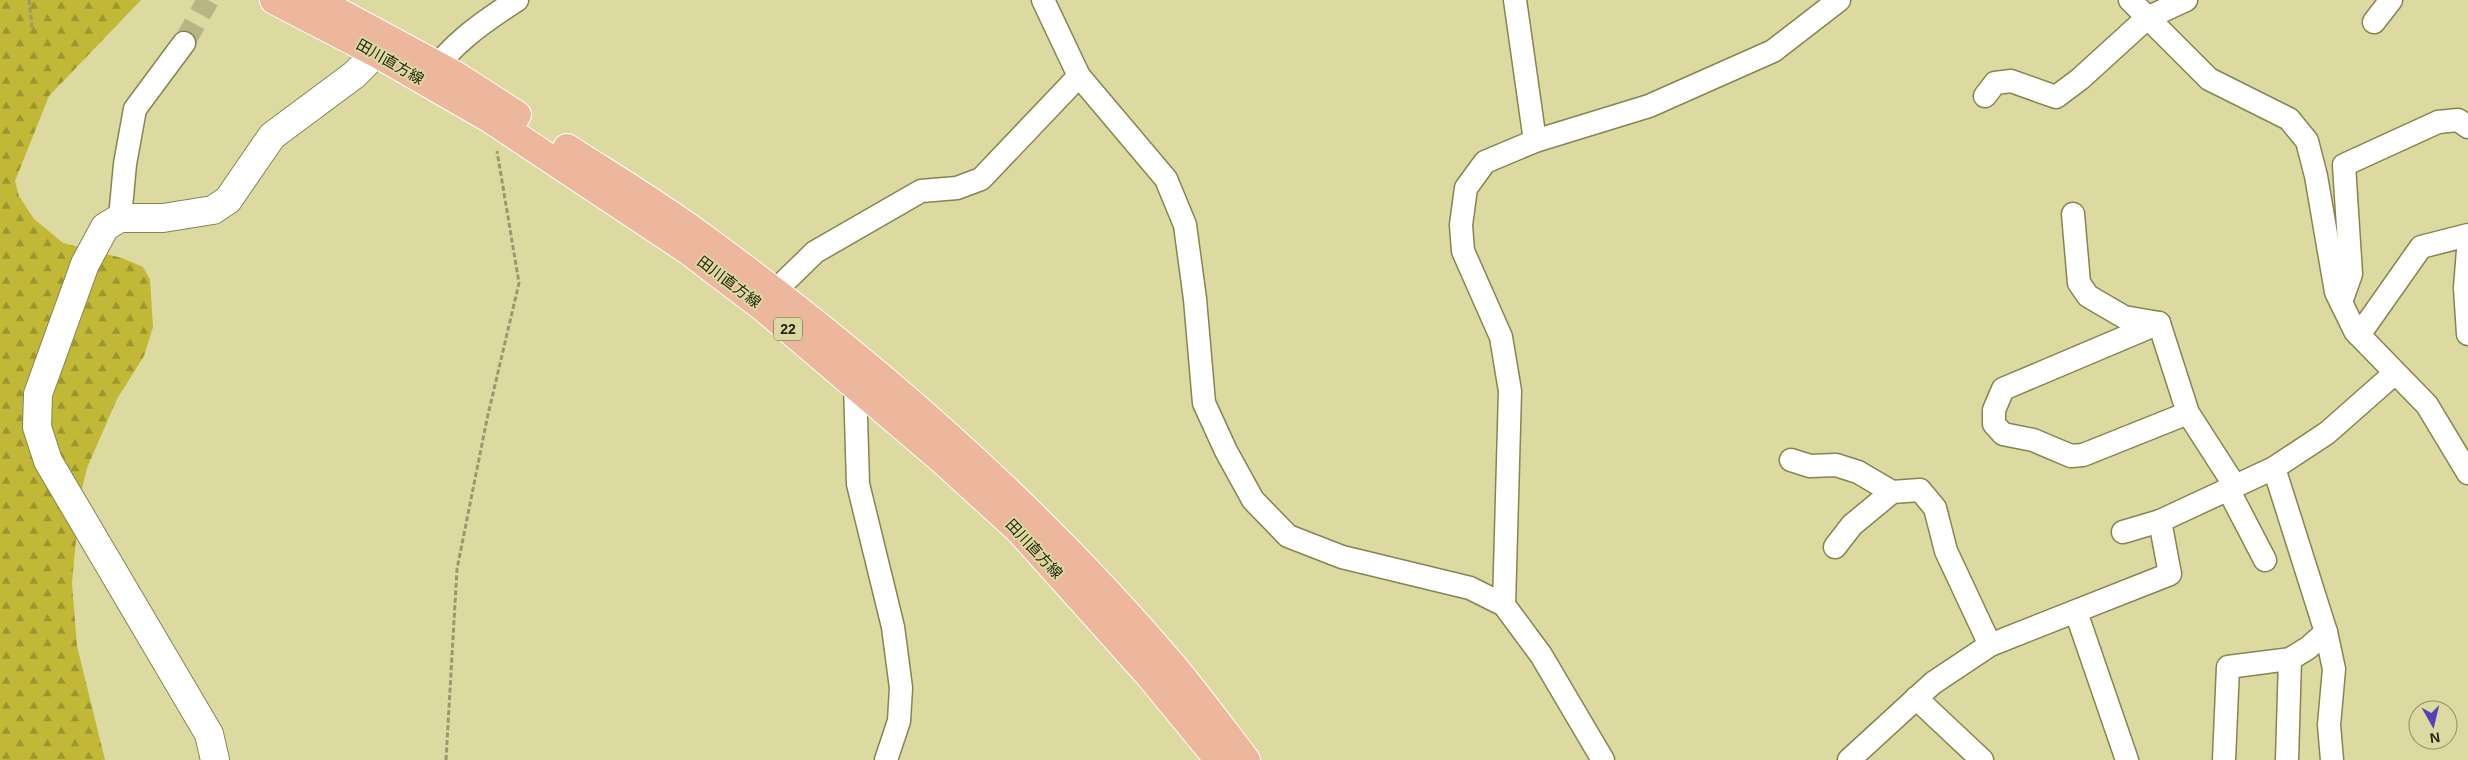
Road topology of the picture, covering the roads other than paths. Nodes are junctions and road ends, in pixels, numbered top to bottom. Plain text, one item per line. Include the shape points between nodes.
1 (274, 0) edge
2 (316, 0) edge
3 (516, 0) edge
4 (1044, 0) edge
5 (1515, 0) edge
6 (1839, 0) edge
7 (2130, 0) edge
8 (2186, 0) edge
9 (2391, 0) edge
10 (2148, 18) junction
11 (2374, 22) dead end
12 (184, 43) tunnel mouth
13 (376, 53) junction
14 (431, 73) junction
15 (1080, 76) junction
16 (1985, 96) dead end
17 (2468, 128) edge
18 (1535, 141) junction
19 (2073, 214) dead end
20 (120, 218) junction
21 (2468, 235) edge
22 (2468, 250) edge
23 (770, 300) junction
24 (2341, 302) junction
25 (2159, 323) junction
26 (2468, 334) edge
27 (2359, 336) junction
28 (2395, 373) junction
29 (855, 384) junction
30 (2188, 413) junction
31 (1791, 460) dead end
32 (2274, 468) junction
33 (2468, 473) edge
34 (2232, 487) junction
35 (1892, 492) junction
36 (2160, 521) junction
37 (2123, 532) dead end
38 (1835, 547) dead end
39 (2265, 560) dead end
40 (1504, 605) junction
41 (2076, 612) junction
42 (2326, 632) junction
43 (1990, 645) junction
44 (2290, 659) junction
45 (1916, 698) junction
46 (215, 760) edge
47 (886, 760) edge
48 (1219, 760) edge
49 (1246, 760) edge
50 (1602, 760) edge
51 (1849, 760) edge
52 (1982, 760) edge
53 (2127, 760) edge
54 (2224, 760) edge
55 (2287, 760) edge
56 (2332, 760) edge

1 - 13 main road, 田川直方線 / 22
2 - 14 main road, 田川直方線 / 22
3 - 14 street via 474,29
4 - 15 street
5 - 18 street
6 - 18 street via 1773,51 1649,106
7 - 10 street
8 - 10 street
9 - 11 street
10 - 16 street via 2056,97 2011,81 1995,82
10 - 24 street via 2209,79 2288,119 2307,141 2336,292
12 - 20 street via 135,109
13 - 14 main road, 田川直方線 / 22
13 - 20 street via 354,75 272,136 228,200 213,210 163,218
14 - 23 main road, 田川直方線 / 22 via 492,120 689,251
14 - 23 main road, 田川直方線 / 22 via 527,121 700,235
15 - 23 street via 981,178 957,188 921,191 815,252
15 - 40 street via 1166,179 1185,226 1204,403 1253,500 1288,536 1342,557 1470,588
17 - 24 street via 2458,120 2438,122 2344,165 2351,274
18 - 40 street via 1485,162 1466,188 1460,225 1463,251 1501,337 1510,391
19 - 25 street via 2079,283 2088,296 2124,317
20 - 46 street via 105,227 86,264 38,394 37,427 48,460 209,734
21 - 27 street via 2421,247
22 - 26 street via 2465,288
23 - 29 main road, 田川直方線 / 22
23 - 49 main road, 田川直方線 / 22 via 867,364 951,438 1100,585 1166,659
24 - 27 street
25 - 30 street
25 - 30 street via 2003,389 1994,410 1994,424 2003,434 2032,440 2071,456 2083,455
27 - 28 street
28 - 32 street via 2327,433
28 - 33 street via 2427,405
29 - 47 street via 858,484 893,627 901,688 899,721
29 - 48 main road, 田川直方線 / 22 via 1019,530 1150,676
30 - 34 street
31 - 35 street via 1810,466 1836,465 1858,472
32 - 34 street
32 - 42 street
34 - 36 street
34 - 39 street
35 - 38 street via 1852,525
35 - 43 street via 1920,490 1935,508 1946,551
36 - 37 street
36 - 41 street via 2170,574
40 - 50 street via 1541,655
41 - 43 street
41 - 53 street
42 - 44 street
42 - 56 street via 2334,669 2329,725
43 - 45 street
44 - 54 street via 2228,667
44 - 55 street
45 - 51 street
45 - 52 street

